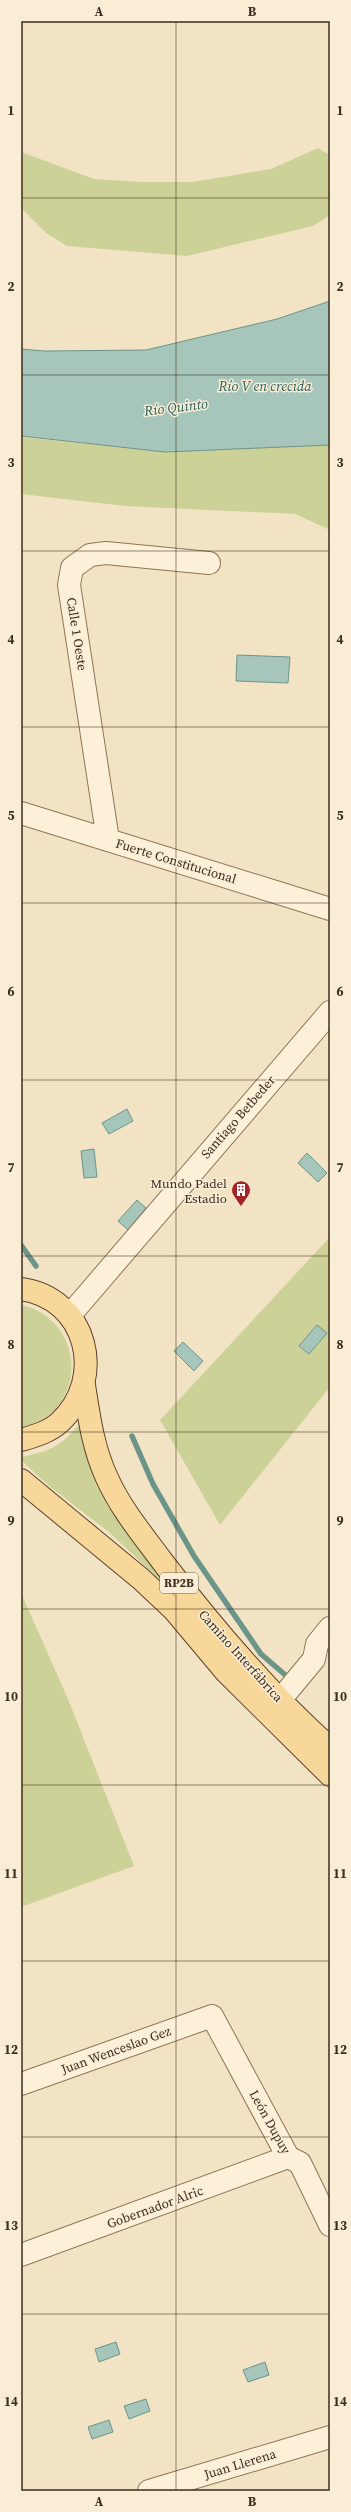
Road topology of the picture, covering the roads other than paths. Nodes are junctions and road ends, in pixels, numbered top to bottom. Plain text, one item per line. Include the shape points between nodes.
1 (208, 563) dead end
2 (21, 813) edge
3 (108, 840) junction
4 (330, 908) edge
5 (330, 1012) edge
6 (25, 1286) edge
7 (70, 1315) junction
8 (84, 1385) junction
9 (21, 1440) edge
10 (21, 1480) edge
11 (330, 1628) edge
12 (280, 1700) junction
13 (330, 1748) edge
14 (330, 1775) edge
15 (212, 2016) joint
16 (21, 2084) edge
17 (288, 2157) junction
18 (330, 2225) edge
19 (21, 2255) edge
20 (330, 2437) edge
21 (149, 2491) edge

1 - 3 street, Calle 1 Oeste via 106,553 90,556 72,568 69,585
2 - 3 street, Fuerte Constitucional
3 - 4 street, Fuerte Constitucional
5 - 7 street, Santiago Betbeder
6 - 7 main road, Camino Interfábrica / RP2B via 54,1300
7 - 8 main road, Camino Interfábrica / RP2B via 82,1336 86,1354
8 - 9 main road, Camino Interfábrica / RP2B via 75,1406 59,1423 39,1435
8 - 12 main road, Camino Interfábrica / RP2B via 94,1445 124,1511 194,1603 245,1664
10 - 14 main road, Camino Interfábrica / RP2B via 141,1579 174,1610 226,1672
11 - 12 street via 317,1644 314,1659
12 - 13 main road, Camino Interfábrica / RP2B
15 - 16 street, Juan Wenceslao Gez
15 - 17 street, León Dupuy
17 - 18 street, León Dupuy via 300,2163
17 - 19 street, Gobernador Alric
20 - 21 street, Juan Llerena

